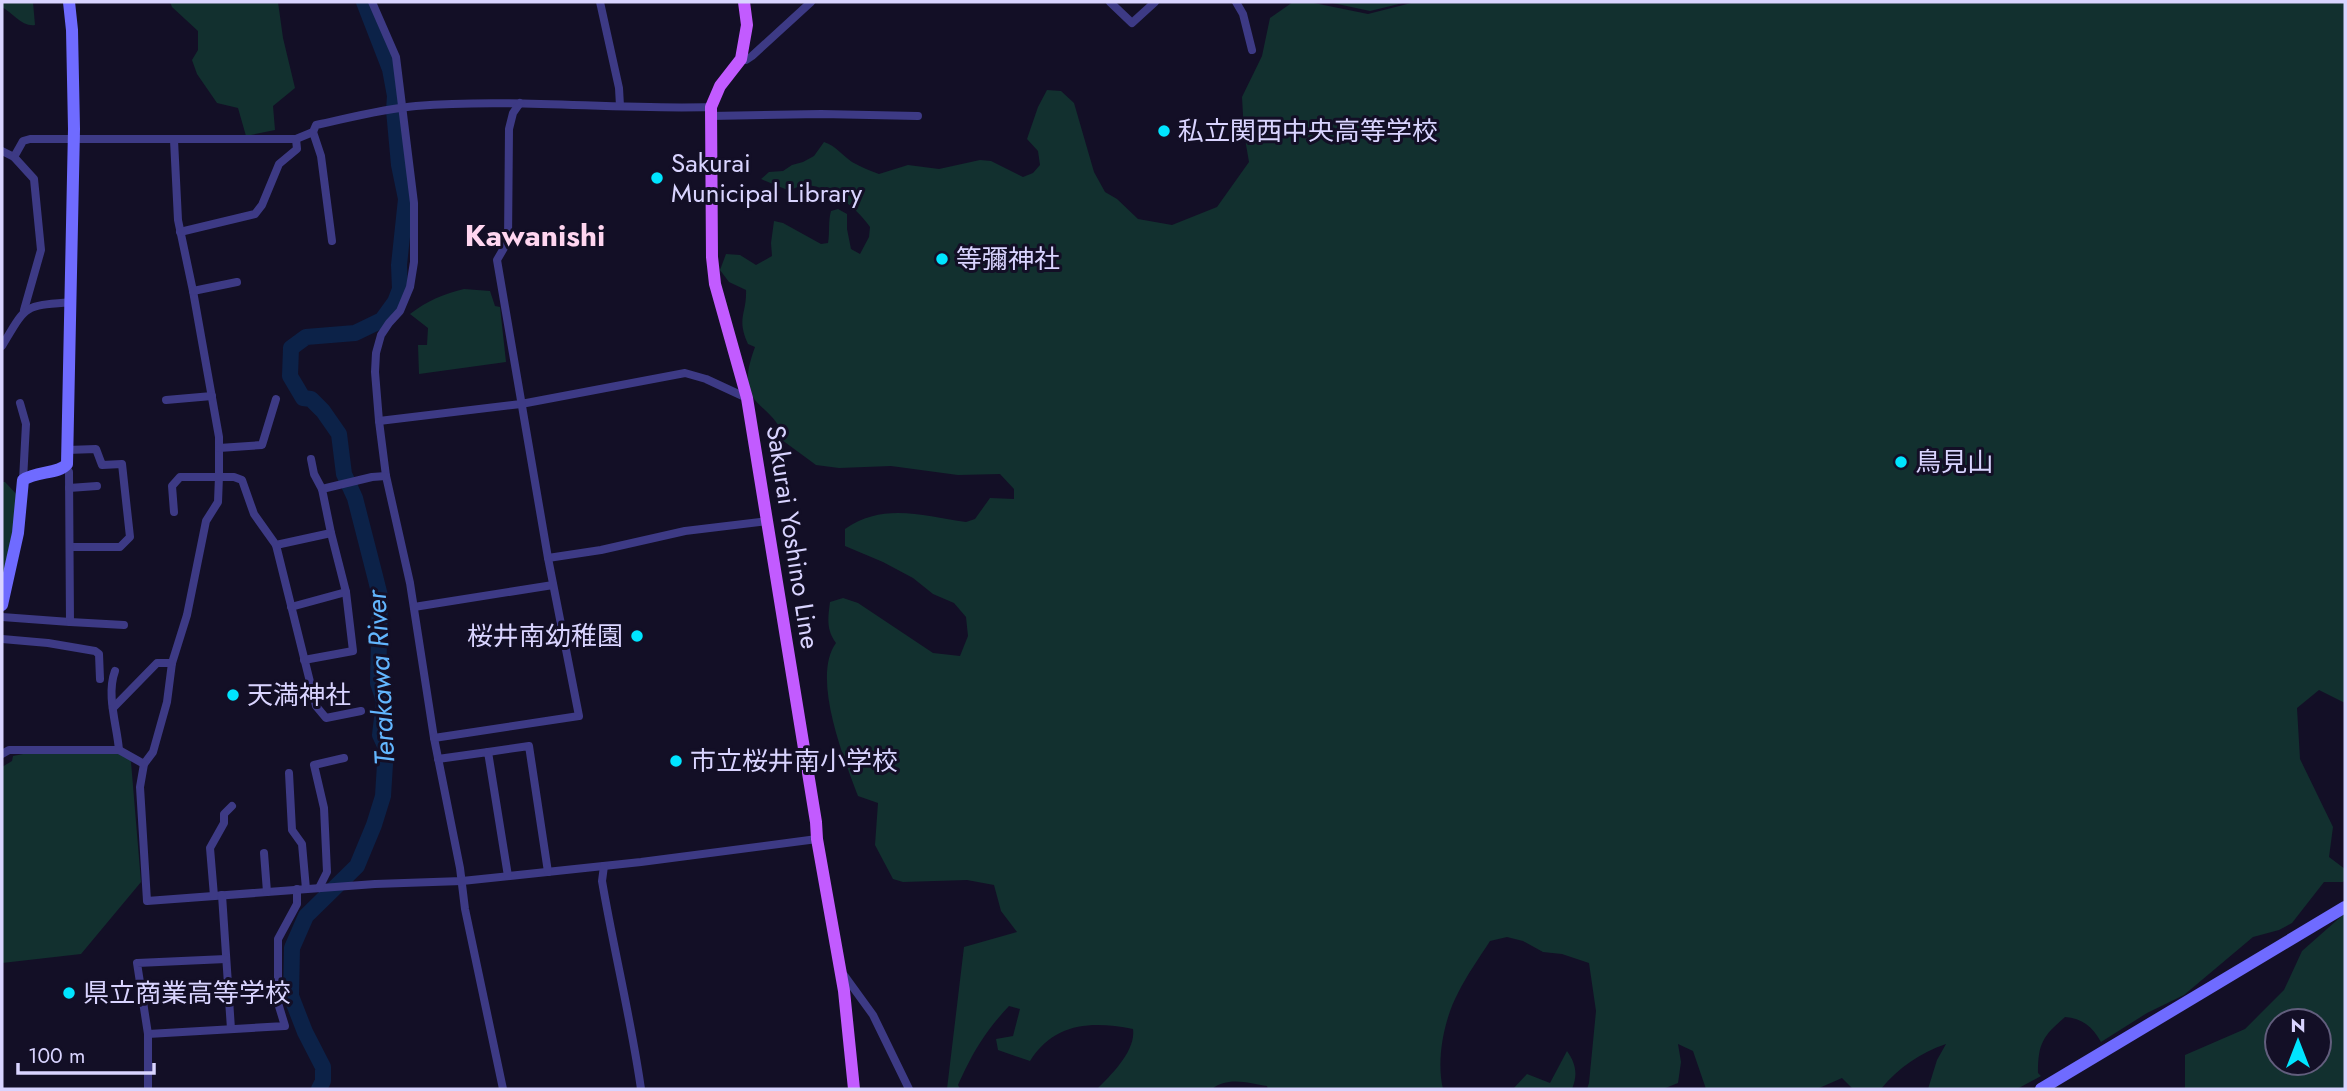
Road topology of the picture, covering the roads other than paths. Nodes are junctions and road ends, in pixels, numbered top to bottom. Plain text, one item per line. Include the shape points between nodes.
1 (69, 2) edge
2 (372, 2) edge
3 (600, 2) edge
4 (744, 2) edge
5 (811, 2) edge
6 (1110, 2) edge
7 (1154, 2) edge
8 (1236, 2) edge
9 (1252, 50) dead end
10 (741, 59) junction
11 (520, 103) junction
12 (621, 106) junction
13 (401, 108) junction
14 (711, 111) junction
15 (918, 116) dead end
16 (313, 132) junction
17 (73, 139) junction
18 (296, 139) junction
19 (174, 140) junction
20 (2, 151) edge
21 (14, 157) junction
22 (180, 232) junction
23 (332, 241) dead end
24 (237, 282) dead end
25 (193, 290) junction
26 (72, 302) junction
27 (24, 310) junction
28 (2, 346) edge
29 (212, 396) junction
30 (747, 398) junction
31 (276, 399) dead end
32 (166, 400) dead end
33 (20, 403) dead end
34 (521, 404) junction
35 (379, 421) junction
36 (219, 448) junction
37 (68, 450) junction
38 (311, 459) dead end
39 (66, 468) junction
40 (219, 476) junction
41 (386, 476) junction
42 (23, 480) junction
43 (97, 486) dead end
44 (69, 488) junction
45 (322, 489) junction
46 (174, 512) dead end
47 (768, 521) junction
48 (331, 533) junction
49 (276, 545) junction
50 (70, 547) junction
51 (548, 558) junction
52 (553, 585) junction
53 (346, 592) junction
54 (3, 596) edge
55 (291, 607) junction
56 (414, 607) junction
57 (2, 617) edge
58 (70, 622) junction
59 (124, 625) dead end
60 (2, 639) edge
61 (304, 660) junction
62 (172, 663) junction
63 (114, 671) dead end
64 (100, 679) dead end
65 (112, 709) junction
66 (361, 712) dead end
67 (434, 738) junction
68 (119, 750) junction
69 (488, 752) junction
70 (2, 754) edge
71 (344, 758) dead end
72 (438, 759) junction
73 (144, 764) junction
74 (289, 773) dead end
75 (232, 806) dead end
76 (817, 839) junction
77 (264, 853) dead end
78 (604, 866) junction
79 (548, 872) junction
80 (508, 876) junction
81 (462, 881) junction
82 (319, 888) junction
83 (302, 889) junction
84 (268, 892) junction
85 (218, 895) junction
86 (2345, 907) edge
87 (226, 959) junction
88 (840, 970) junction
89 (231, 1029) junction
90 (148, 1034) junction
91 (148, 1089) edge
92 (503, 1089) edge
93 (641, 1089) edge
94 (855, 1089) edge
95 (909, 1089) edge
96 (2041, 1089) edge

1 - 17 street
2 - 13 street via 396,57
3 - 12 street
4 - 10 main road, Sakurai Yoshino Line via 747,25
5 - 10 street via 752,57
6 - 7 street via 1132,23
8 - 9 street
10 - 14 main road, Sakurai Yoshino Line via 720,86
11 - 12 street
11 - 13 street
11 - 34 street via 509,129 508,241 497,260
12 - 14 street
13 - 16 street via 316,125
13 - 35 street via 414,203 414,262 410,287 400,311 381,335 376,354
14 - 15 street
14 - 30 main road, Sakurai Yoshino Line via 715,284
16 - 18 street
16 - 23 street via 321,156
17 - 19 street
17 - 21 street via 23,141
17 - 26 street
18 - 19 street
18 - 22 street via 297,149 279,164 255,214
19 - 22 street
20 - 21 street
21 - 27 street via 34,179 41,250
22 - 25 street
24 - 25 street
25 - 29 street
26 - 27 street
26 - 37 street
27 - 28 street
29 - 32 street
29 - 36 street
30 - 34 street via 685,373
30 - 47 main road, Sakurai Yoshino Line
31 - 36 street via 262,445
33 - 42 street via 26,424
34 - 35 street
34 - 51 street
35 - 41 street
36 - 40 street
37 - 39 street
37 - 50 street via 96,449 102,465 122,464 130,537 120,547
38 - 45 street
39 - 42 street
39 - 44 street
40 - 46 street via 180,477 173,486
40 - 49 street via 242,480 254,514
40 - 62 street via 218,502 206,521
41 - 45 street
41 - 56 street
42 - 54 street via 18,533
43 - 44 street
44 - 50 street
45 - 48 street
47 - 51 street via 685,531
47 - 76 main road, Sakurai Yoshino Line
48 - 49 street
48 - 53 street
49 - 55 street
50 - 58 street
51 - 52 street
52 - 56 street
52 - 67 street via 579,716
53 - 55 street
53 - 61 street via 353,651
55 - 61 street
56 - 67 street
57 - 58 street
58 - 59 street
60 - 64 street via 95,650
61 - 66 street via 316,706 326,718
62 - 65 street via 157,663
62 - 73 street via 167,702 153,752
63 - 65 street
65 - 68 street
67 - 72 street
68 - 70 street via 9,750
68 - 73 street
69 - 72 street
69 - 79 street via 529,746
69 - 80 street
71 - 82 street via 314,765 324,808 327,872
72 - 81 street
73 - 85 street via 140,787 147,901
74 - 83 street via 292,830 302,844
75 - 85 street via 210,848
76 - 78 street
76 - 88 main road, Sakurai Yoshino Line
77 - 84 street
78 - 79 street
78 - 93 street via 602,881
79 - 80 street
80 - 81 street
81 - 82 street
81 - 92 street
82 - 83 street
83 - 84 street
83 - 89 street via 278,939 278,1003 285,1026
84 - 85 street
85 - 87 street
86 - 96 street
87 - 89 street
87 - 90 street via 137,963
88 - 94 main road, Sakurai Yoshino Line
88 - 95 street via 873,1015
89 - 90 street
90 - 91 street

